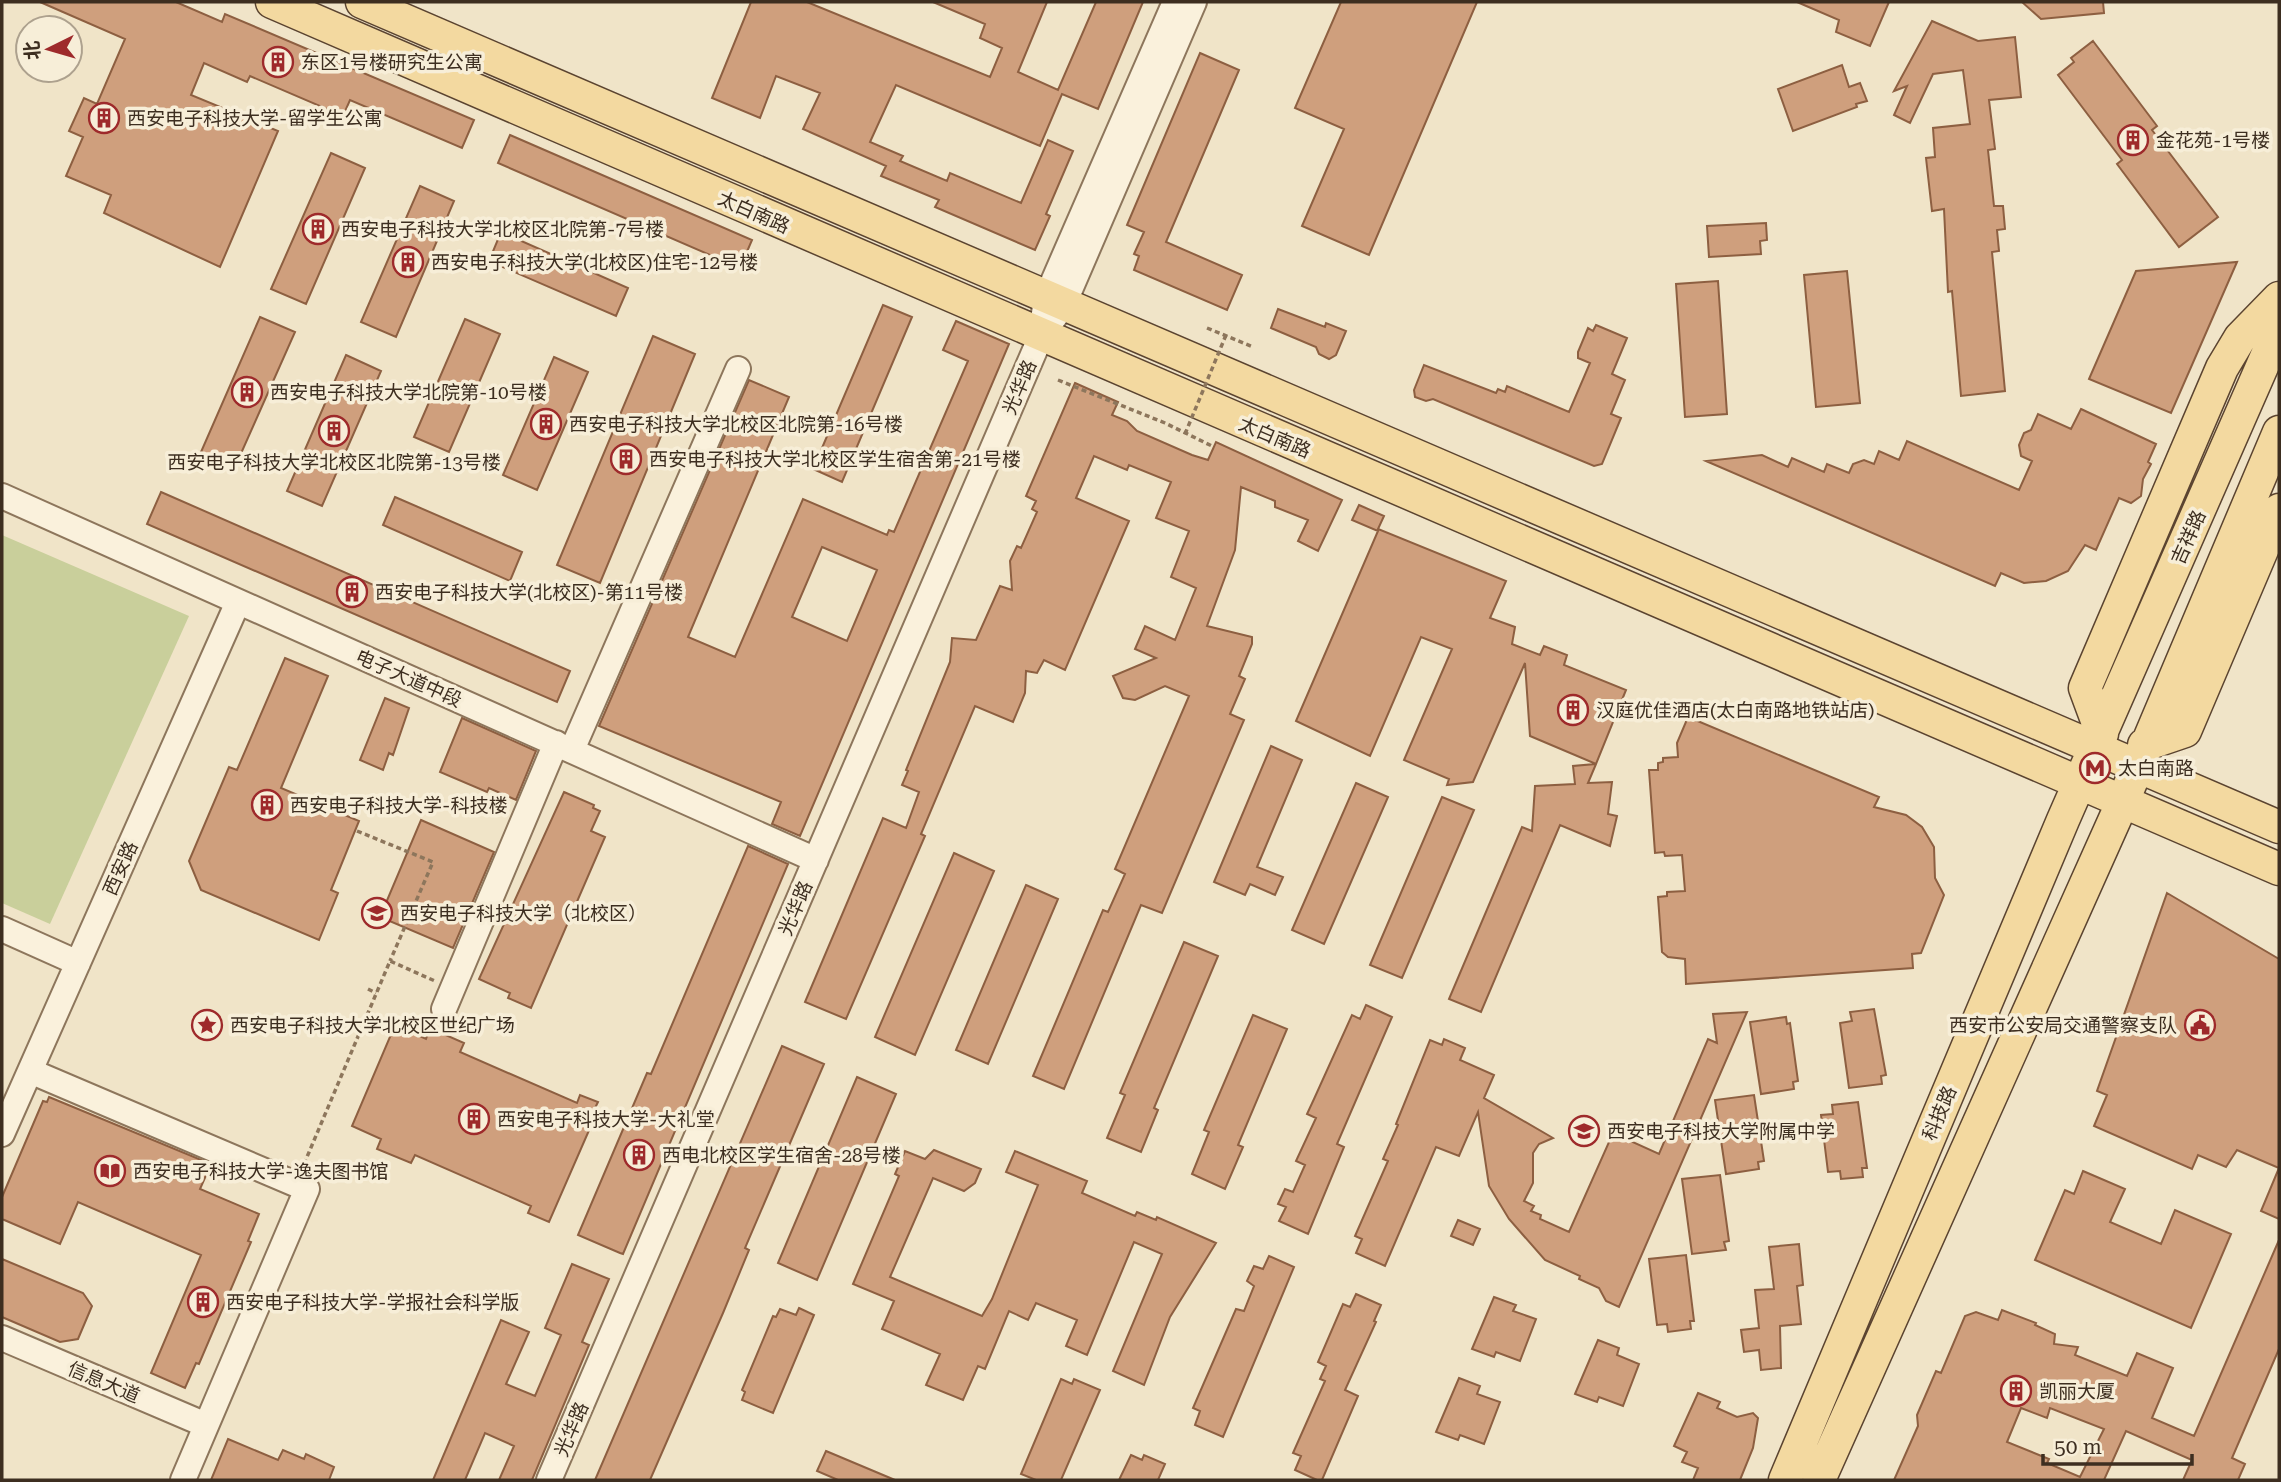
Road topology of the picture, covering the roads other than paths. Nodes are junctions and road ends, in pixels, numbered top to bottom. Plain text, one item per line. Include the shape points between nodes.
1 (272, 2) edge
2 (362, 2) edge
3 (1175, 2) edge
4 (1194, 2) edge
5 (2279, 298) edge
6 (1054, 302) junction
7 (2279, 328) edge
8 (1041, 336) junction
9 (738, 369) dead end
10 (2279, 432) edge
11 (2, 496) edge
12 (2279, 510) edge
13 (238, 602) junction
14 (2099, 741) junction
15 (564, 747) junction
16 (2140, 755) junction
17 (2079, 784) junction
18 (2123, 801) junction
19 (2279, 827) edge
20 (816, 860) junction
21 (2279, 869) edge
22 (2, 929) edge
23 (78, 963) junction
24 (449, 999) road end
25 (30, 1071) junction
26 (2, 1134) edge
27 (2, 1338) edge
28 (206, 1425) junction
29 (183, 1480) edge
30 (550, 1480) edge
31 (1785, 1480) edge
32 (1819, 1480) edge

1 - 8 main road, 太白南路
2 - 6 main road, 太白南路
3 - 6 street, 光华路
4 - 6 street, 光华路
5 - 14 main road via 2240,338 2222,368 2085,688
6 - 8 street, 光华路
6 - 14 main road, 太白南路
7 - 14 main road, 吉祥路
8 - 17 main road, 太白南路
8 - 20 street, 光华路
9 - 15 street
10 - 16 main road
11 - 13 street, 电子大道中段
12 - 16 main road via 2185,731
13 - 15 street, 电子大道中段
13 - 23 street, 西安路
14 - 16 main road, 太白南路
14 - 17 main road, 科技路
15 - 20 street, 电子大道中段
15 - 24 street
16 - 18 main road
16 - 19 main road, 太白南路
17 - 18 main road, 太白南路
17 - 31 main road, 科技路
18 - 21 main road, 太白南路
18 - 32 main road
20 - 30 street, 光华路
22 - 23 street
23 - 25 street, 西安路
25 - 26 street, 西安路
25 - 28 street via 307,1189
27 - 28 street, 信息大道
28 - 29 street

